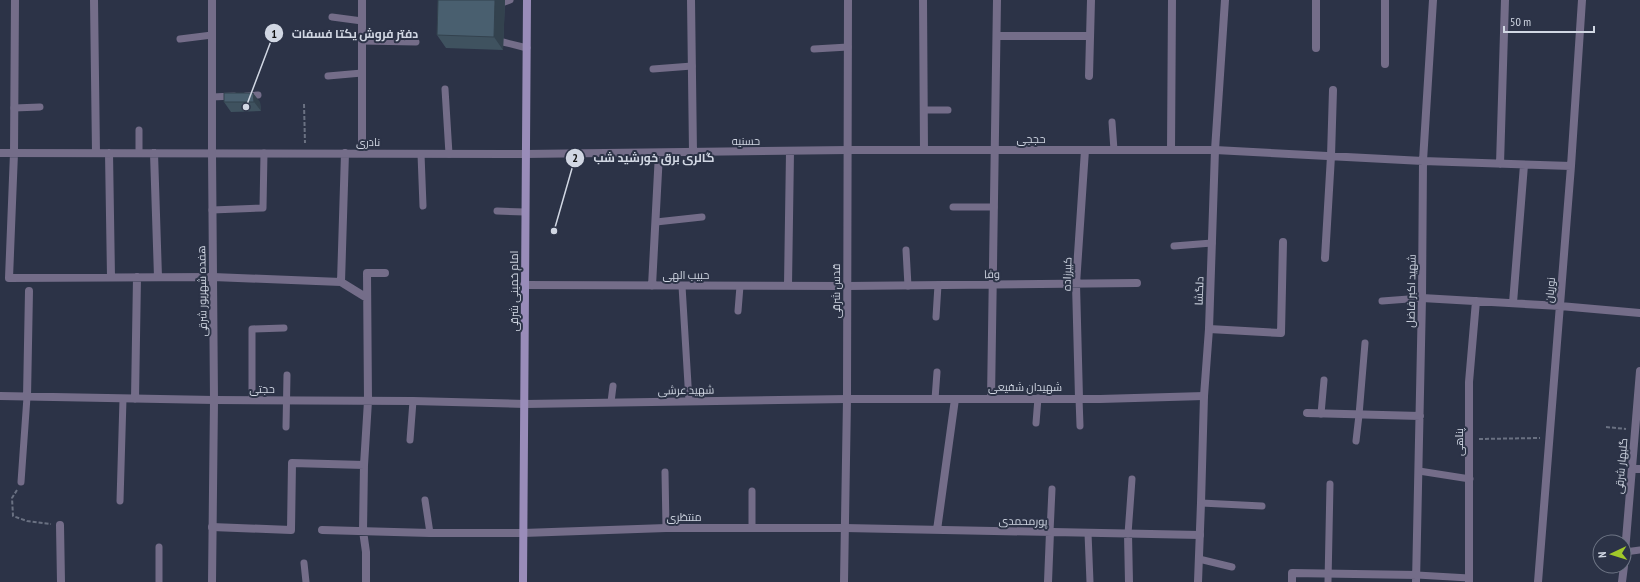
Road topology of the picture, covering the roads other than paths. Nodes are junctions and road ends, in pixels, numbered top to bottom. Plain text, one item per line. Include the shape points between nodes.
1 (15, 0) edge
2 (94, 0) edge
3 (212, 0) edge
4 (362, 0) edge
5 (510, 0) edge
6 (527, 0) edge
7 (691, 0) edge
8 (848, 0) edge
9 (923, 0) edge
10 (997, 0) edge
11 (1091, 0) edge
12 (1172, 0) edge
13 (1225, 0) edge
14 (1316, 0) edge
15 (1385, 0) edge
16 (1433, 0) edge
17 (1505, 0) edge
18 (1582, 0) edge
19 (489, 7) edge
20 (332, 17) dead end
21 (362, 21) junction
22 (212, 35) junction
23 (489, 35) edge
24 (997, 36) junction
25 (1090, 36) junction
26 (180, 39) dead end
27 (362, 41) junction
28 (416, 42) dead end
29 (848, 47) junction
30 (527, 48) junction
31 (1316, 48) dead end
32 (814, 49) dead end
33 (1385, 64) dead end
34 (692, 66) junction
35 (653, 69) dead end
36 (362, 73) junction
37 (328, 76) dead end
38 (1089, 76) dead end
39 (445, 89) dead end
40 (1333, 90) dead end
41 (258, 95) dead end
42 (212, 97) junction
43 (40, 106) dead end
44 (14, 108) junction
45 (924, 110) junction
46 (948, 110) dead end
47 (1112, 122) dead end
48 (139, 130) dead end
49 (848, 150) junction
50 (924, 150) junction
51 (995, 150) junction
52 (1085, 150) junction
53 (1114, 150) junction
54 (1171, 150) junction
55 (1215, 150) junction
56 (693, 152) junction
57 (790, 152) junction
58 (0, 153) edge
59 (14, 153) junction
60 (96, 153) junction
61 (109, 153) junction
62 (139, 153) junction
63 (154, 153) junction
64 (212, 153) junction
65 (264, 153) junction
66 (345, 153) junction
67 (362, 153) junction
68 (659, 153) junction
69 (421, 154) junction
70 (448, 154) junction
71 (525, 154) junction
72 (1331, 156) junction
73 (1423, 161) junction
74 (1500, 164) junction
75 (1524, 165) junction
76 (1571, 166) junction
77 (423, 206) dead end
78 (954, 207) dead end
79 (994, 207) junction
80 (212, 210) junction
81 (497, 211) dead end
82 (525, 212) junction
83 (702, 217) dead end
84 (656, 222) junction
85 (1283, 242) dead end
86 (1212, 243) junction
87 (1174, 246) dead end
88 (906, 250) dead end
89 (1325, 258) dead end
90 (385, 273) dead end
91 (111, 277) junction
92 (137, 277) junction
93 (158, 277) junction
94 (213, 277) junction
95 (341, 282) junction
96 (1137, 283) dead end
97 (1076, 284) junction
98 (524, 285) junction
99 (788, 285) junction
100 (938, 285) junction
101 (992, 285) junction
102 (652, 286) junction
103 (682, 286) junction
104 (740, 286) junction
105 (847, 286) junction
106 (908, 286) junction
107 (29, 291) dead end
108 (367, 298) junction
109 (1422, 298) junction
110 (1382, 301) dead end
111 (1476, 301) junction
112 (1513, 303) junction
113 (1560, 306) junction
114 (738, 311) dead end
115 (1640, 313) edge
116 (936, 317) dead end
117 (284, 328) dead end
118 (1209, 329) junction
119 (1364, 343) dead end
120 (1640, 371) edge
121 (938, 372) dead end
122 (287, 375) dead end
123 (1324, 380) dead end
124 (613, 386) dead end
125 (0, 396) edge
126 (1204, 396) junction
127 (27, 397) junction
128 (991, 398) junction
129 (1038, 398) junction
130 (1079, 398) junction
131 (123, 399) junction
132 (135, 399) junction
133 (847, 399) junction
134 (935, 399) junction
135 (955, 399) junction
136 (214, 400) junction
137 (252, 400) junction
138 (286, 400) junction
139 (368, 401) junction
140 (413, 401) junction
141 (689, 401) junction
142 (612, 402) junction
143 (525, 404) junction
144 (1307, 414) dead end
145 (1321, 414) junction
146 (1360, 415) junction
147 (1420, 416) junction
148 (1036, 423) dead end
149 (1080, 426) dead end
150 (286, 427) dead end
151 (410, 440) dead end
152 (1356, 441) dead end
153 (364, 466) junction
154 (1636, 469) edge
155 (1419, 471) junction
156 (665, 472) dead end
157 (1132, 479) dead end
158 (1470, 479) junction
159 (21, 482) road end
160 (1330, 484) dead end
161 (1052, 489) dead end
162 (752, 491) dead end
163 (425, 500) dead end
164 (120, 501) dead end
165 (1201, 503) junction
166 (1262, 506) dead end
167 (60, 525) road end
168 (212, 527) junction
169 (666, 528) junction
170 (752, 528) junction
171 (845, 528) junction
172 (322, 530) dead end
173 (937, 530) junction
174 (362, 531) junction
175 (1050, 532) junction
176 (430, 533) junction
177 (523, 533) junction
178 (1088, 533) junction
179 (1128, 534) junction
180 (1627, 534) edge
181 (1200, 535) junction
182 (159, 547) dead end
183 (1199, 559) junction
184 (304, 563) dead end
185 (1232, 567) dead end
186 (1292, 578) edge
187 (1328, 578) edge
188 (1416, 578) edge
189 (1469, 580) edge
190 (61, 582) edge
191 (159, 582) edge
192 (212, 582) edge
193 (306, 582) edge
194 (366, 582) edge
195 (523, 582) edge
196 (844, 582) edge
197 (1048, 582) edge
198 (1090, 582) edge
199 (1129, 582) edge
200 (1198, 582) edge
201 (1538, 582) edge

1 - 44 street
2 - 60 street
3 - 22 street, هفده شهریور شرقی
4 - 21 street
5 - 19 lane
6 - 30 main road, امام خمینی شرقی
7 - 34 street
8 - 29 street, قدس شرقی
9 - 45 street
10 - 24 street
11 - 25 street
12 - 54 street
13 - 55 street, دلگشا
14 - 31 street
15 - 33 street
16 - 73 street, شهید اکبر فاضل
17 - 74 street
18 - 76 street, نوریان
20 - 21 lane
21 - 27 street
22 - 26 lane
22 - 42 street, هفده شهریور شرقی
23 - 30 lane via 489,42 503,42
24 - 25 street
24 - 51 street
25 - 38 street
27 - 28 lane
27 - 36 street
29 - 32 lane
29 - 49 street, قدس شرقی
30 - 71 main road, امام خمینی شرقی
34 - 35 lane
34 - 56 street
36 - 37 lane
36 - 67 street
39 - 70 lane
40 - 72 street
41 - 42 lane
42 - 64 street, هفده شهریور شرقی
43 - 44 lane
44 - 59 street
45 - 46 lane
45 - 50 street
47 - 53 lane
48 - 62 lane
49 - 50 street, حججی
49 - 57 street, حسنیه
49 - 105 street, قدس شرقی
50 - 51 street, حججی
51 - 52 street, حججی
51 - 79 street
52 - 53 street, حججی
52 - 97 street, کبیرزاده
53 - 54 street, حججی
54 - 55 street, حججی
55 - 72 street, حججی
55 - 86 street, دلگشا
56 - 57 street, حسنیه
56 - 68 street, حسنیه
57 - 99 street
58 - 59 street, نادری
59 - 60 street, نادری
59 - 91 street via 9,278
60 - 61 street, نادری
61 - 62 street, نادری
61 - 91 street
62 - 63 street, نادری
63 - 64 street, نادری
63 - 93 street
64 - 65 street, نادری
64 - 80 street, هفده شهریور شرقی
65 - 66 street, نادری
65 - 80 lane via 263,208
66 - 67 street, نادری
66 - 95 street
67 - 69 street, نادری
68 - 71 street, حسنیه
68 - 84 street
69 - 70 street, نادری
69 - 77 lane
70 - 71 street, نادری
71 - 82 main road, امام خمینی شرقی
72 - 73 street, حججی
72 - 89 street
73 - 74 street, حججی
73 - 109 street, شهید اکبر فاضل
74 - 75 street, حججی
75 - 76 street, حججی
75 - 112 street
76 - 113 street, نوریان
78 - 79 lane
79 - 101 street
80 - 94 street, هفده شهریور شرقی
81 - 82 lane
82 - 98 main road, امام خمینی شرقی
83 - 84 lane
84 - 102 street
85 - 118 street via 1281,333
86 - 87 lane
86 - 118 street, دلگشا
88 - 106 lane
90 - 108 street via 367,273
91 - 92 street
92 - 93 street
92 - 132 street
93 - 94 street
94 - 95 street
94 - 136 street, هفده شهریور شرقی
95 - 108 street
96 - 97 street, وفا
97 - 101 street, وفا
97 - 130 street, کبیرزاده
98 - 102 street, حبیب الهی
98 - 143 main road, امام خمینی شرقی
99 - 104 street, حبیب الهی
99 - 105 street, حبیب الهی
100 - 101 street, وفا
100 - 106 street, وفا
100 - 116 lane
101 - 128 street
102 - 103 street, حبیب الهی
103 - 104 street, حبیب الهی
103 - 141 lane
104 - 114 lane
105 - 106 street, وفا
105 - 133 street, قدس شرقی
107 - 127 street
108 - 139 street
109 - 110 lane
109 - 111 street
109 - 147 street, شهید اکبر فاضل
111 - 112 street
111 - 158 street, پناهی via 1469,382
112 - 113 street
113 - 115 street
113 - 201 street, نوریان
117 - 137 lane via 252,329
118 - 126 street, دلگشا
119 - 146 lane
120 - 154 street, گلبهار شرقی via 1635,429
121 - 134 lane
122 - 138 lane
123 - 145 lane
124 - 142 lane
125 - 127 street, حجتی
126 - 130 street, شهیدان شفیعی
126 - 165 street, دلگشا
127 - 131 street, حجتی
127 - 159 lane
128 - 129 street, شهیدان شفیعی
128 - 135 street, شهیدان شفیعی
129 - 130 street, شهیدان شفیعی
129 - 148 lane
130 - 149 lane
131 - 132 street, حجتی
131 - 164 lane
132 - 136 street, حجتی
133 - 134 street, شهیدان شفیعی
133 - 141 street, شهید عرشی
133 - 171 street, قدس شرقی
134 - 135 street, شهیدان شفیعی
135 - 173 street
136 - 137 street, حجتی
136 - 168 street, هفده شهریور شرقی
137 - 138 street, حجتی
138 - 139 street, حجتی
138 - 150 lane
139 - 140 street, حجتی
139 - 153 street
140 - 143 street, حجتی
140 - 151 lane
141 - 142 street, شهید عرشی
142 - 143 street, شهید عرشی
143 - 177 main road, امام خمینی شرقی
144 - 145 street
145 - 146 street
146 - 147 street
146 - 152 lane
147 - 155 street, شهید اکبر فاضل
153 - 168 street via 292,462 291,530
153 - 174 street
154 - 180 street, گلبهار شرقی
155 - 158 lane
155 - 188 street, شهید اکبر فاضل
156 - 169 lane
157 - 179 lane
158 - 189 street, پناهی
160 - 187 lane
161 - 175 lane
162 - 170 lane
163 - 176 lane
165 - 166 lane
165 - 181 street, دلگشا
167 - 190 street
168 - 192 street, هفده شهریور شرقی
169 - 170 street, منتظری
169 - 177 street, منتظری
170 - 171 street, منتظری
171 - 173 street, پورمحمدی
171 - 196 street, قدس شرقی
172 - 174 street, منتظری
173 - 175 street, پورمحمدی
174 - 176 street, منتظری
174 - 194 street via 366,552
175 - 178 street, پورمحمدی
175 - 197 street
176 - 177 street, منتظری
177 - 195 main road, امام خمینی شرقی
178 - 179 street, پورمحمدی
178 - 198 lane
179 - 181 street, پورمحمدی
179 - 199 street
181 - 183 street, دلگشا
182 - 191 lane
183 - 185 lane
183 - 200 street, دلگشا
184 - 193 lane
186 - 187 street
187 - 188 street
188 - 189 lane

